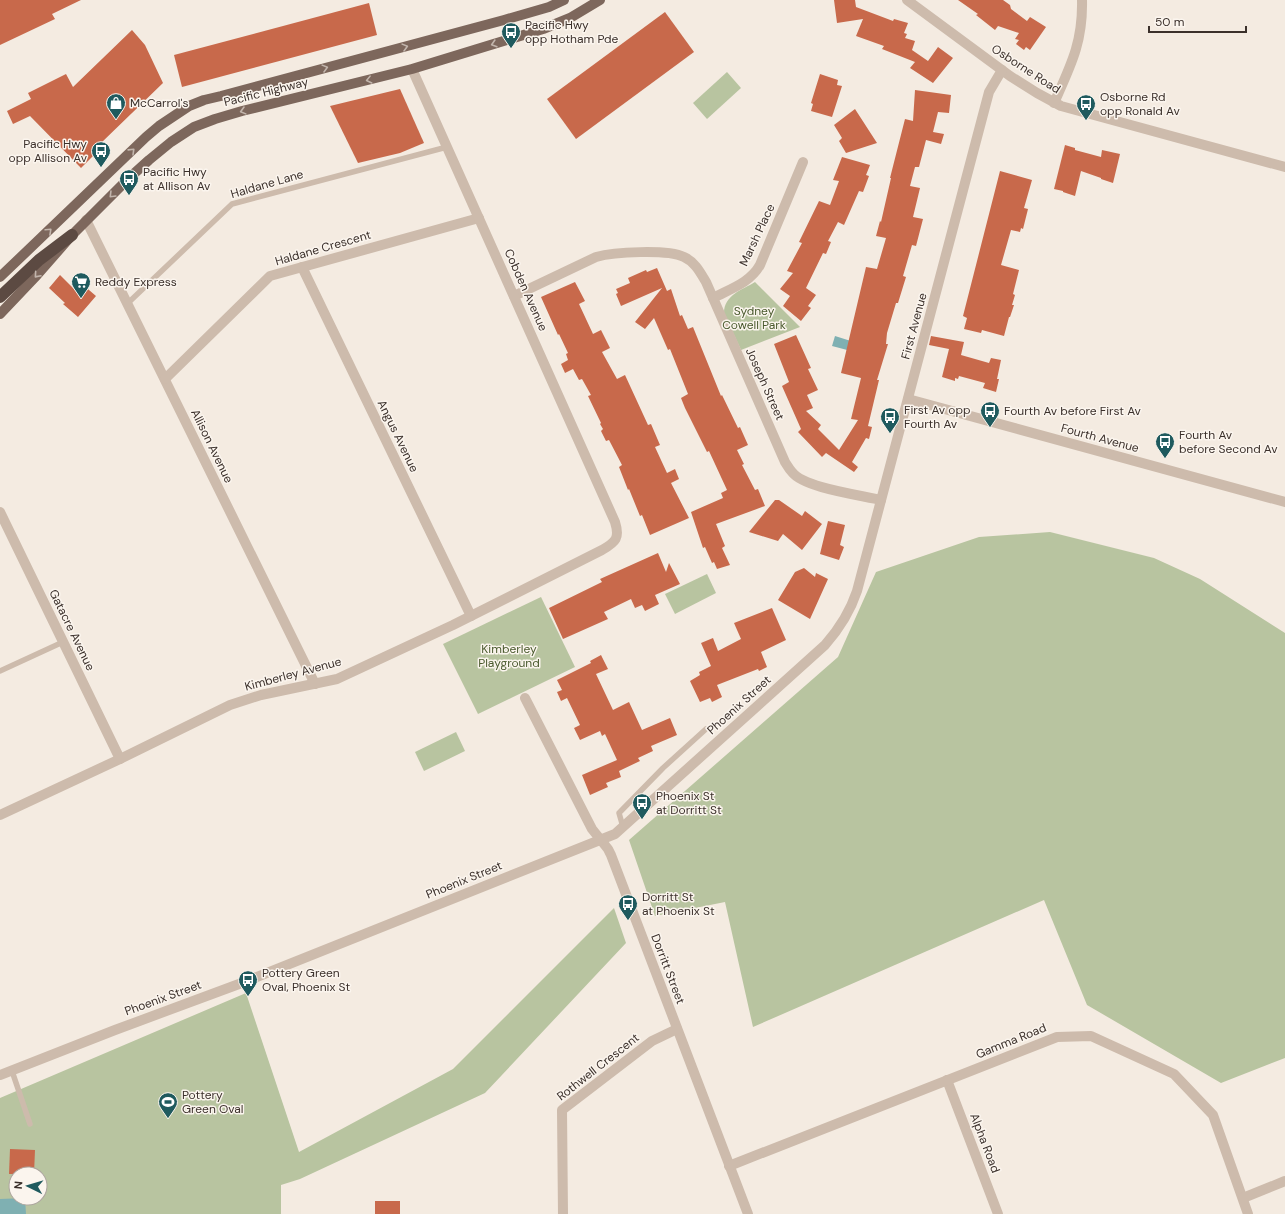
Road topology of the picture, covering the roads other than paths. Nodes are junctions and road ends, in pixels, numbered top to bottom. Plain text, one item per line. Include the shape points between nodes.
1 (564, 0) edge
2 (907, 0) edge
3 (1082, 0) edge
4 (596, 1) edge
5 (412, 69) junction
6 (1002, 70) junction
7 (1054, 103) junction
8 (447, 146) junction
9 (803, 162) dead end
10 (1285, 167) edge
11 (479, 218) junction
12 (86, 220) junction
13 (72, 235) junction
14 (302, 267) junction
15 (0, 277) edge
16 (514, 296) junction
17 (0, 297) edge
18 (713, 298) junction
19 (128, 303) junction
20 (0, 314) edge
21 (165, 379) junction
22 (908, 399) junction
23 (881, 500) junction
24 (1285, 502) edge
25 (0, 512) edge
26 (615, 522) joint
27 (857, 591) joint
28 (471, 616) junction
29 (63, 642) junction
30 (0, 671) edge
31 (315, 684) junction
32 (525, 698) dead end
33 (706, 729) dead end
34 (120, 759) junction
35 (0, 815) edge
36 (624, 827) junction
37 (601, 840) junction
38 (677, 1029) junction
39 (12, 1071) junction
40 (0, 1075) edge
41 (947, 1080) junction
42 (30, 1124) dead end
43 (729, 1166) junction
44 (1285, 1181) edge
45 (1243, 1198) junction
46 (563, 1214) edge
47 (748, 1214) edge
48 (998, 1214) edge
49 (1248, 1214) edge

15 -> 1 main road, Pacific Highway via 146,137 190,106 204,100 504,20
2 - 6 street, Osborne Road
3 - 7 street via 1078,43
4 -> 5 main road, Pacific Highway via 570,18 543,29
5 - 8 street, Cobden Avenue
5 -> 12 main road, Pacific Highway via 242,111 194,127 149,160
6 - 7 street, Osborne Road
6 - 22 street, First Avenue via 989,92
7 - 10 street, Osborne Road
8 - 11 street, Cobden Avenue
8 - 19 lane, Haldane Lane via 232,204
9 - 18 street, Marsh Place via 755,273 747,281
11 - 14 street, Haldane Crescent
11 - 16 street, Cobden Avenue
12 - 13 main road, Pacific Highway
12 - 19 street, Allison Avenue
13 - 17 highway via 39,260
13 -> 20 main road, Pacific Highway
14 - 21 street, Haldane Crescent via 270,276
14 - 28 street, Angus Avenue
16 - 18 street, Joseph Street via 596,257 615,253 658,253 677,255 690,261 706,282
16 - 26 street, Cobden Avenue
18 - 23 street, Joseph Street via 792,473 813,485
19 - 21 street, Allison Avenue
21 - 31 street, Allison Avenue
22 - 23 street, First Avenue
22 - 24 street, Fourth Avenue
23 - 27 street, First Avenue
25 - 29 street, Gatacre Avenue
26 - 28 street, Kimberley Avenue via 617,538 612,544
27 - 36 street, Phoenix Street via 845,619 825,645
28 - 31 street, Kimberley Avenue via 337,679
29 - 30 lane
29 - 34 street, Gatacre Avenue
31 - 34 street, Kimberley Avenue via 261,695 230,705
32 - 37 street, Dorritt Street via 592,830
33 - 36 lane via 663,768 619,814
34 - 35 street, Kimberley Avenue
36 - 37 street, Phoenix Street
37 - 38 street, Dorritt Street via 611,855
37 - 39 street, Phoenix Street
38 - 43 street, Dorritt Street
38 - 46 street, Rothwell Crescent via 652,1041 562,1110
39 - 40 street, Phoenix Street
39 - 42 lane
41 - 43 street, Gamma Road
41 - 45 street, Gamma Road via 1057,1037 1091,1036 1174,1074 1213,1115
41 - 48 street, Alpha Road
43 - 47 street, Dorritt Street
44 - 45 street
45 - 49 street, Gamma Road

